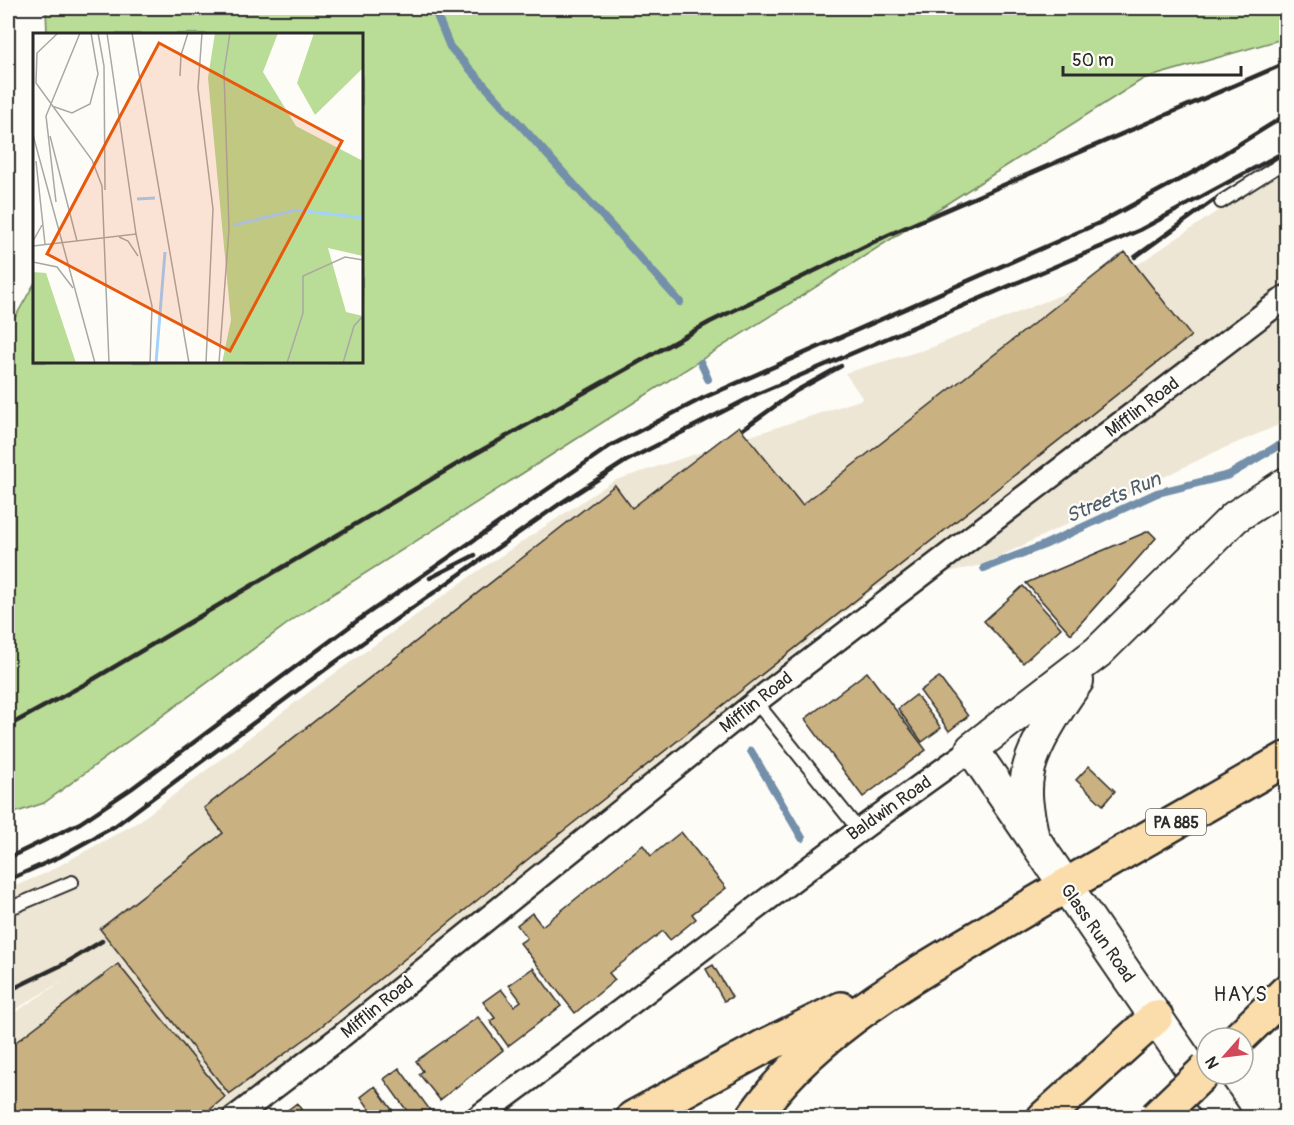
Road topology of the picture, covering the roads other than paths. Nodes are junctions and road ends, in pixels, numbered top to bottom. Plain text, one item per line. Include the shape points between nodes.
1 (1287, 161) edge
2 (1221, 202) dead end
3 (1287, 297) edge
4 (1287, 484) edge
5 (1098, 652) junction
6 (756, 702) junction
7 (972, 749) junction
8 (1287, 759) edge
9 (858, 829) junction
10 (1033, 837) junction
11 (72, 882) dead end
12 (1065, 886) junction
13 (8, 909) edge
14 (937, 962) junction
15 (1287, 992) edge
16 (1156, 1017) junction
17 (1251, 1026) edge
18 (1195, 1081) edge
19 (234, 1118) edge
20 (477, 1118) edge
21 (633, 1118) edge
22 (753, 1118) edge
23 (1044, 1118) edge
24 (1156, 1118) edge
25 (1225, 1118) edge

1 - 2 lane
3 - 6 street, Mifflin Road
4 - 5 main road, Baldwin Road via 1234,517
5 - 7 main road, Baldwin Road
5 - 10 main road via 1052,715 1028,772 1026,804
6 - 9 lane
6 - 19 street, Mifflin Road
7 - 9 street, Baldwin Road
7 - 10 main road, Glass Run Road
8 - 12 main road, PA 885
9 - 20 street, Baldwin Road
10 - 12 main road, Glass Run Road
11 - 13 lane
12 - 14 main road, PA 885
12 - 16 main road, Glass Run Road
14 - 21 main road via 765,1046
14 - 22 main road, PA 885 via 826,1036 792,1069
15 - 17 main road
16 - 23 main road
16 - 25 main road, Glass Run Road
18 - 24 main road, bridge

